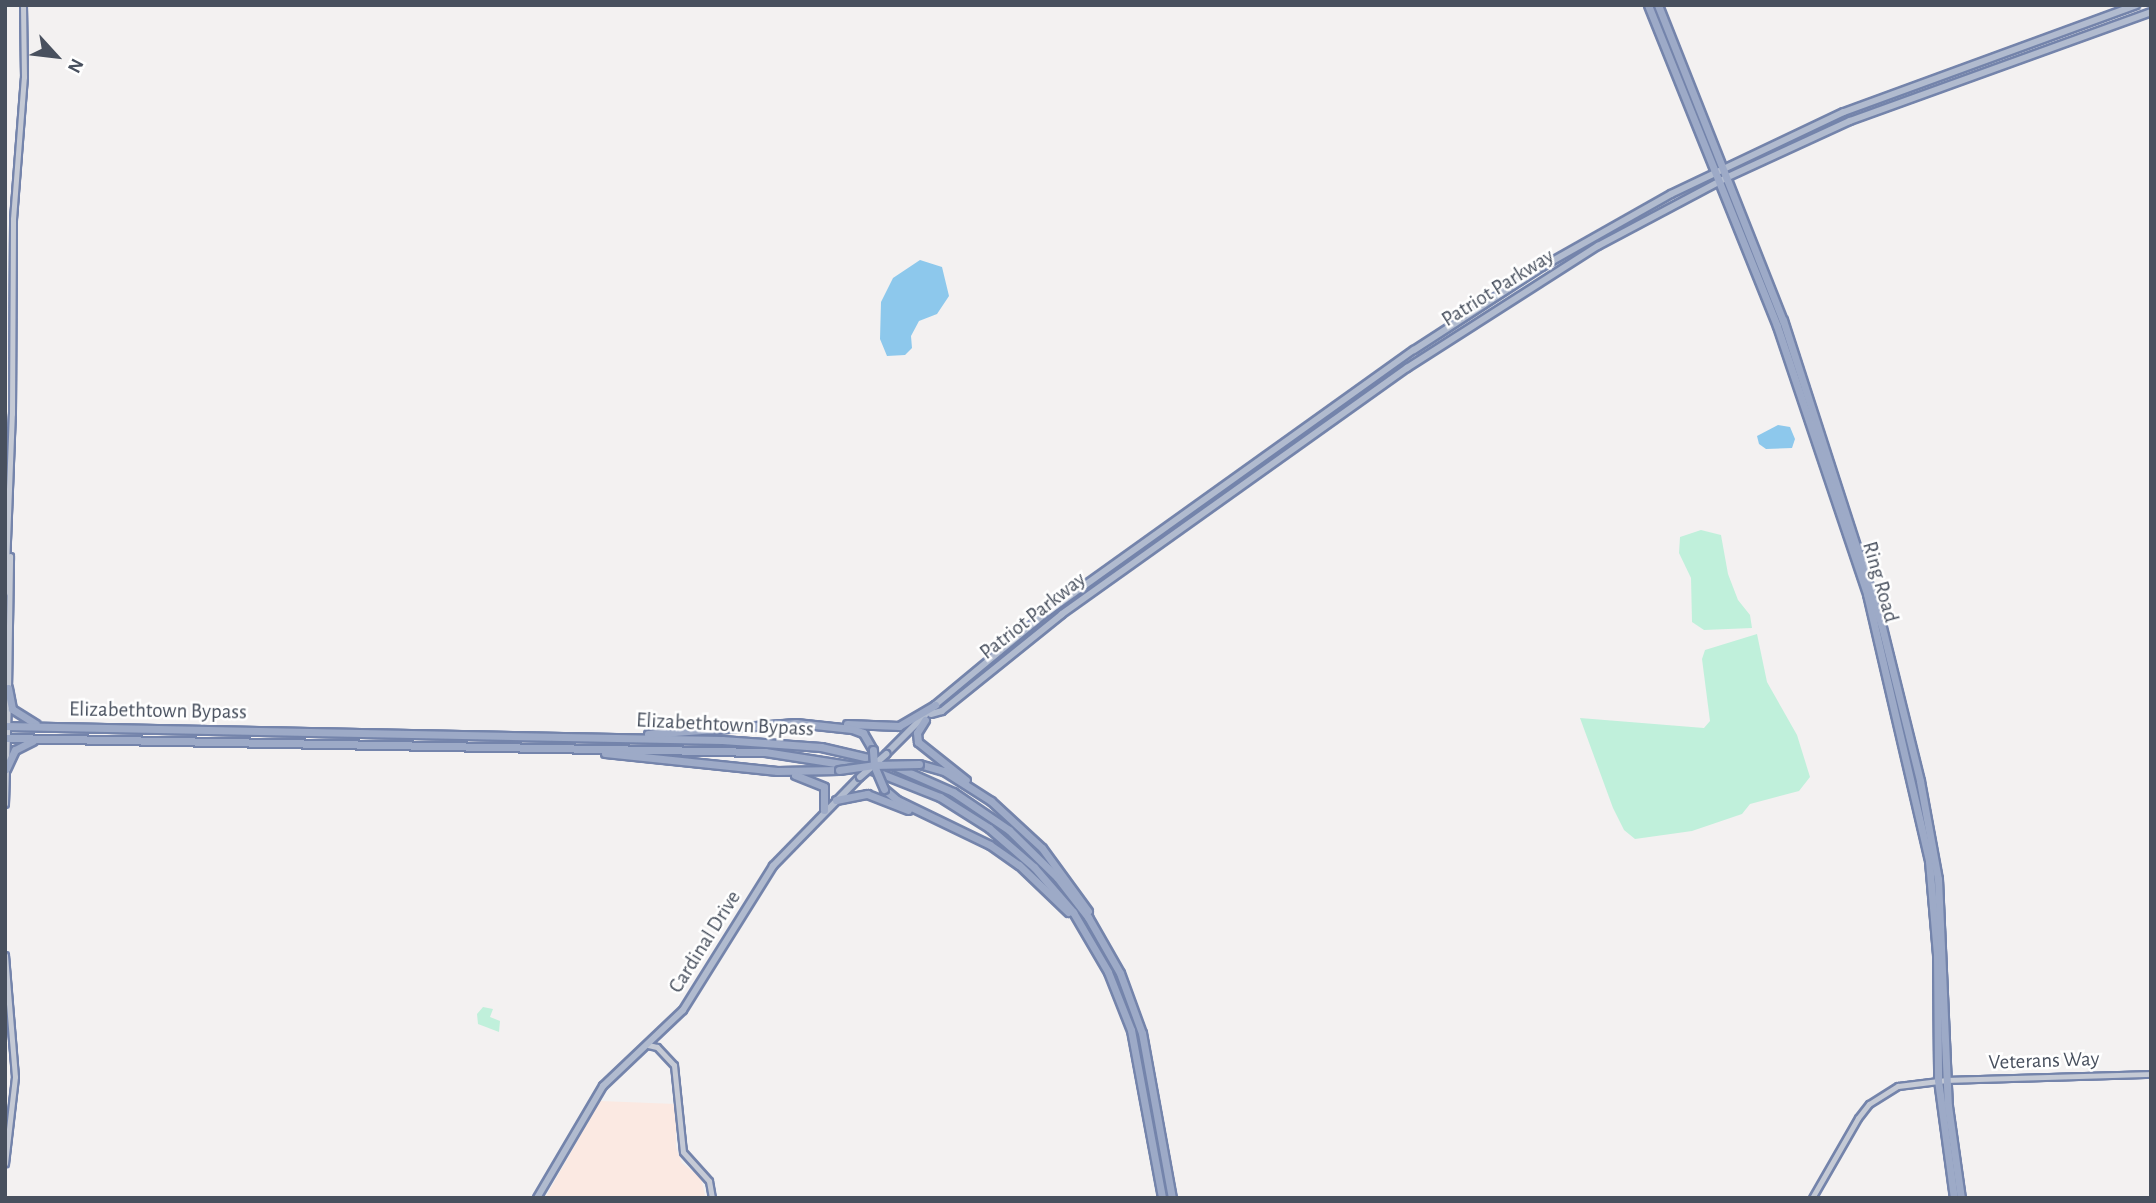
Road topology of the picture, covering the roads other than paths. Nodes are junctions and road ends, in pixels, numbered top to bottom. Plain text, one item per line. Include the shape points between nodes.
1 (23, 5) edge
2 (1648, 5) edge
3 (1658, 5) edge
4 (2136, 5) edge
5 (2151, 12) edge
6 (1724, 167) junction
7 (1715, 171) junction
8 (1728, 177) junction
9 (1719, 181) junction
10 (9, 530) junction
11 (5, 593) edge
12 (8, 688) junction
13 (935, 705) junction
14 (928, 717) junction
15 (796, 723) junction
16 (6, 726) edge
17 (47, 726) junction
18 (544, 736) junction
19 (6, 738) edge
20 (46, 738) junction
21 (566, 749) junction
22 (874, 765) junction
23 (6, 769) edge
24 (777, 771) junction
25 (860, 777) joint
26 (835, 800) junction
27 (991, 800) junction
28 (5, 804) edge
29 (824, 810) junction
30 (931, 816) junction
31 (1081, 925) junction
32 (1097, 930) junction
33 (5, 955) edge
34 (648, 1045) junction
35 (2151, 1074) edge
36 (1938, 1080) junction
37 (1947, 1080) junction
38 (5, 1163) edge
39 (537, 1198) edge
40 (712, 1198) edge
41 (1162, 1198) edge
42 (1172, 1198) edge
43 (1812, 1198) edge
44 (1954, 1198) edge
45 (1961, 1198) edge

1 - 10 street via 24,77 13,219
2 - 7 highway, Ring Road
3 - 6 highway, Ring Road
4 - 6 main road, Patriot Parkway via 1949,70
5 - 8 main road, Patriot Parkway via 1952,80
6 - 7 main road, Patriot Parkway
6 - 8 highway, Ring Road
7 - 9 highway, Ring Road
7 - 13 main road, Patriot Parkway via 1542,267 1414,350 1046,613
8 - 9 main road, Patriot Parkway
8 - 37 highway, Ring Road via 1787,331 1861,550 1917,770 1942,915
9 - 14 main road, Patriot Parkway via 1500,305 1062,614
9 - 36 highway, Ring Road via 1823,456 1867,594 1906,755 1934,908
10 - 11 street
10 - 12 street
12 - 16 street
12 - 17 highway via 16,714
13 - 14 main road, Patriot Parkway
13 - 15 highway via 892,727
14 - 22 main road, Patriot Parkway, bridge
14 - 27 highway via 917,733 926,752
15 - 18 highway via 680,733
15 - 22 highway, bridge via 863,733 873,750
16 - 17 highway, Elizabethtown Bypass
16 - 19 street
17 - 18 highway, Elizabethtown Bypass
18 - 32 highway, Elizabethtown Bypass via 794,744 891,765 946,788 1009,830 1058,877
19 - 20 highway, Elizabethtown Bypass
19 - 23 street
20 - 21 highway, Elizabethtown Bypass
20 - 23 highway via 20,746
21 - 24 highway
21 - 31 highway, Elizabethtown Bypass via 781,753 838,760 880,772 940,797 1000,836 1049,882
22 - 24 highway, bridge via 839,771
22 - 25 main road, Patriot Parkway, bridge
22 - 27 highway, bridge via 919,764 944,771
22 - 30 highway, bridge via 884,789
23 - 28 street
24 - 29 highway via 808,778 824,788
25 - 26 main road, Cardinal Drive
26 - 29 main road, Cardinal Drive
26 - 30 highway via 867,794
27 - 32 highway via 1061,870
29 - 34 main road, Cardinal Drive via 773,866 691,1001
30 - 31 highway via 1019,865
31 - 41 highway, Elizabethtown Bypass via 1113,983 1131,1030
32 - 42 highway, Elizabethtown Bypass via 1142,1033
33 - 38 street via 15,1077
34 - 39 main road, Cardinal Drive via 595,1097
34 - 40 street via 657,1047 674,1065 683,1152 709,1181
35 - 37 street, Veterans Way
36 - 37 street, Veterans Way
36 - 43 street, Veterans Way via 1898,1086 1869,1104
36 - 44 highway, Ring Road
37 - 45 highway, Ring Road

